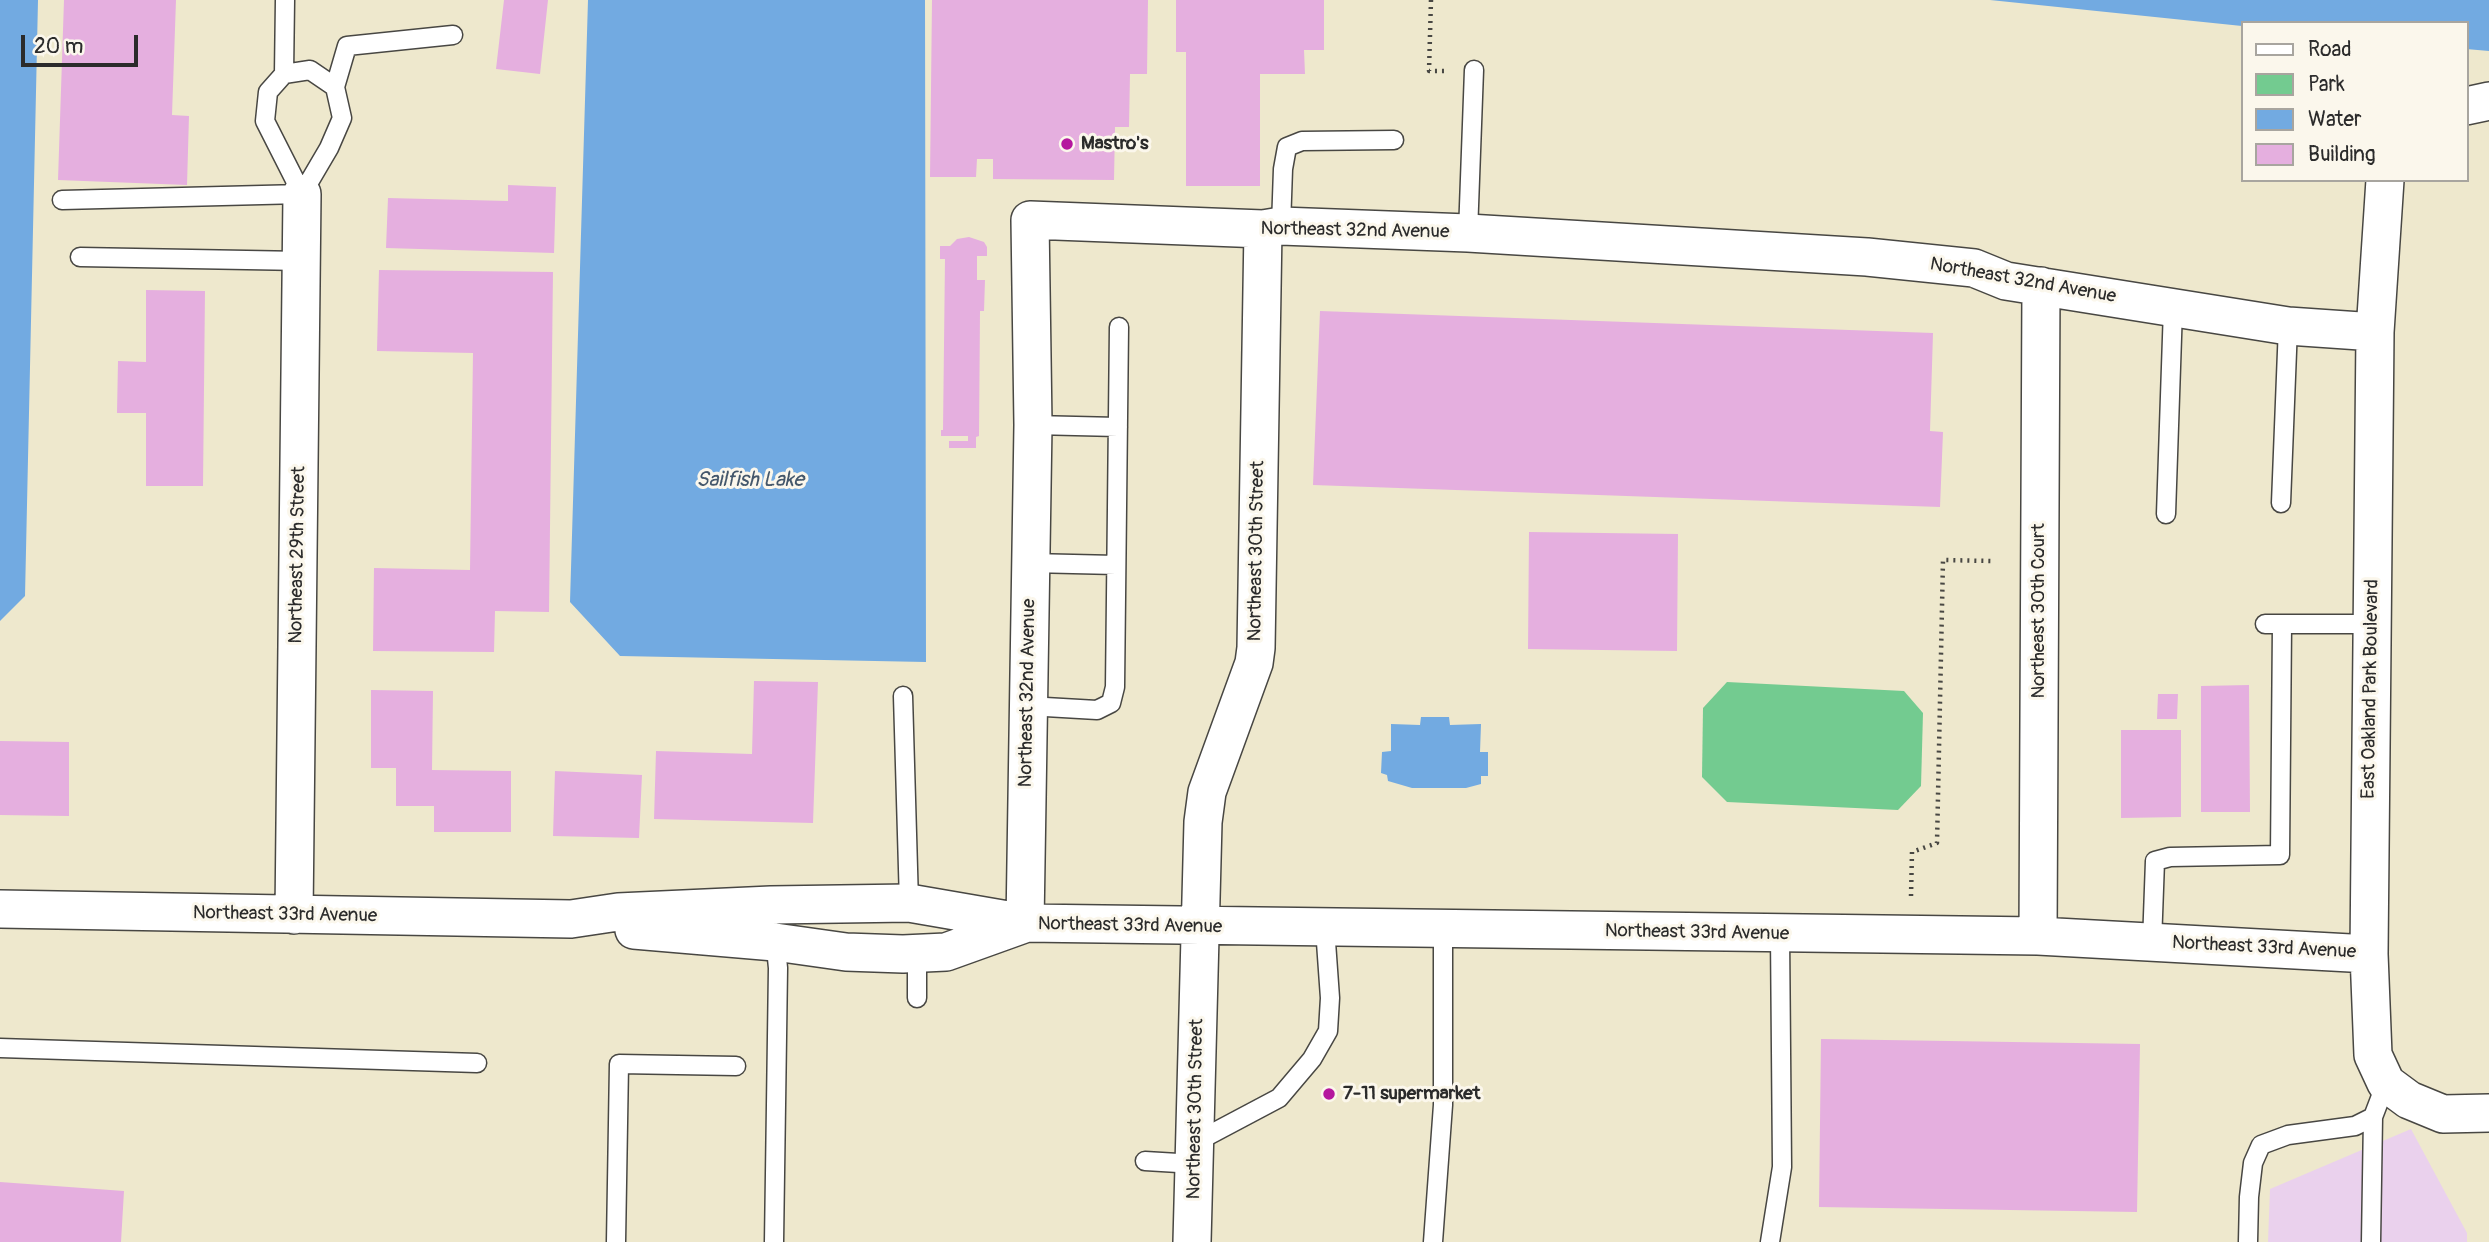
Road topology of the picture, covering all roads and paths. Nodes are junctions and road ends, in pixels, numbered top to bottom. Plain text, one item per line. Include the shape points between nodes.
1 (285, 0) edge
2 (1431, 0) edge
3 (453, 35) dead end
4 (1474, 70) joint
5 (284, 75) junction
6 (335, 87) junction
7 (2489, 101) edge
8 (2468, 106) edge
9 (1394, 140) dead end
10 (2385, 182) edge
11 (302, 194) junction
12 (62, 200) dead end
13 (1272, 227) junction
14 (1468, 233) junction
15 (80, 257) dead end
16 (302, 261) junction
17 (2041, 286) junction
18 (2174, 308) junction
19 (2287, 326) junction
20 (1119, 327) dead end
21 (2375, 332) junction
22 (1033, 425) junction
23 (1118, 428) junction
24 (2280, 503) dead end
25 (2166, 514) dead end
26 (1991, 561) dead end
27 (1030, 563) junction
28 (1116, 565) junction
29 (2372, 624) junction
30 (903, 695) dead end
31 (1028, 706) junction
32 (1911, 898) dead end
33 (909, 903) junction
34 (771, 905) junction
35 (0, 909) edge
36 (294, 915) junction
37 (571, 919) junction
38 (1025, 923) junction
39 (1199, 927) junction
40 (1325, 928) junction
41 (1443, 930) junction
42 (1780, 934) junction
43 (2038, 936) junction
44 (775, 942) junction
45 (2152, 943) junction
46 (917, 954) junction
47 (2369, 954) junction
48 (917, 998) dead end
49 (0, 1048) edge
50 (477, 1063) dead end
51 (736, 1066) dead end
52 (2386, 1083) junction
53 (2489, 1113) edge
54 (2373, 1117) junction
55 (1196, 1153) junction
56 (1144, 1161) dead end
57 (616, 1242) edge
58 (774, 1242) edge
59 (1192, 1242) edge
60 (1433, 1242) edge
61 (1770, 1242) edge
62 (2248, 1242) edge
63 (2371, 1242) edge

1 - 5 lane
2 - 4 path via 1429,71
3 - 6 lane via 347,46
4 - 14 lane
5 - 6 lane via 310,70
5 - 11 lane via 268,93 265,121
6 - 11 lane via 342,118
7 - 8 street
9 - 13 lane via 1302,141 1287,147
10 - 21 street, East Oakland Park Boulevard
11 - 12 lane
11 - 16 street, Northeast 29th Street
13 - 14 street, Northeast 32nd Avenue
13 - 22 street, Northeast 32nd Avenue via 1030,220
13 - 39 street, Northeast 30th Street via 1256,648 1207,792
14 - 17 street, Northeast 32nd Avenue via 1867,257 1974,268 2006,281
15 - 16 lane
16 - 36 street, Northeast 29th Street
17 - 18 street, Northeast 32nd Avenue
17 - 43 street, Northeast 30th Court
18 - 19 street, Northeast 32nd Avenue
18 - 25 lane
19 - 21 street, Northeast 32nd Avenue
19 - 24 lane
20 - 23 lane
21 - 29 street, East Oakland Park Boulevard
22 - 23 lane
22 - 27 street, Northeast 32nd Avenue
23 - 28 lane
26 - 32 path via 1943,560 1937,843 1912,852
27 - 28 lane
27 - 31 street, Northeast 32nd Avenue
28 - 31 lane via 1111,703 1097,709
29 - 45 lane via 2274,625 2280,855 2155,861
29 - 47 street, East Oakland Park Boulevard
30 - 33 lane
31 - 38 street, Northeast 32nd Avenue
33 - 34 street, Northeast 33rd Avenue
33 - 38 street, Northeast 33rd Avenue
34 - 37 street, Northeast 33rd Avenue via 618,912
34 - 44 lane
35 - 36 street, Northeast 33rd Avenue
36 - 37 street, Northeast 33rd Avenue
37 - 44 street, Northeast 33rd Avenue via 615,929
38 - 39 street, Northeast 33rd Avenue
38 - 46 street, Northeast 33rd Avenue via 946,952
39 - 40 street, Northeast 33rd Avenue
39 - 55 street, Northeast 30th Street
40 - 41 street, Northeast 33rd Avenue
40 - 55 lane via 1328,1031 1312,1059 1279,1098
41 - 42 street, Northeast 33rd Avenue
41 - 60 lane via 1443,1105
42 - 43 street, Northeast 33rd Avenue
42 - 61 lane via 1782,1167
43 - 45 street, Northeast 33rd Avenue
44 - 46 street, Northeast 33rd Avenue via 846,952
44 - 58 lane
45 - 47 street, Northeast 33rd Avenue
46 - 48 lane
47 - 52 street, East Oakland Park Boulevard via 2374,1055
49 - 50 lane
51 - 57 lane via 619,1064
52 - 53 street via 2409,1100 2443,1114
52 - 54 lane
54 - 62 lane via 2355,1126 2288,1135 2262,1145 2253,1163
54 - 63 lane
55 - 56 lane
55 - 59 street, Northeast 30th Street

